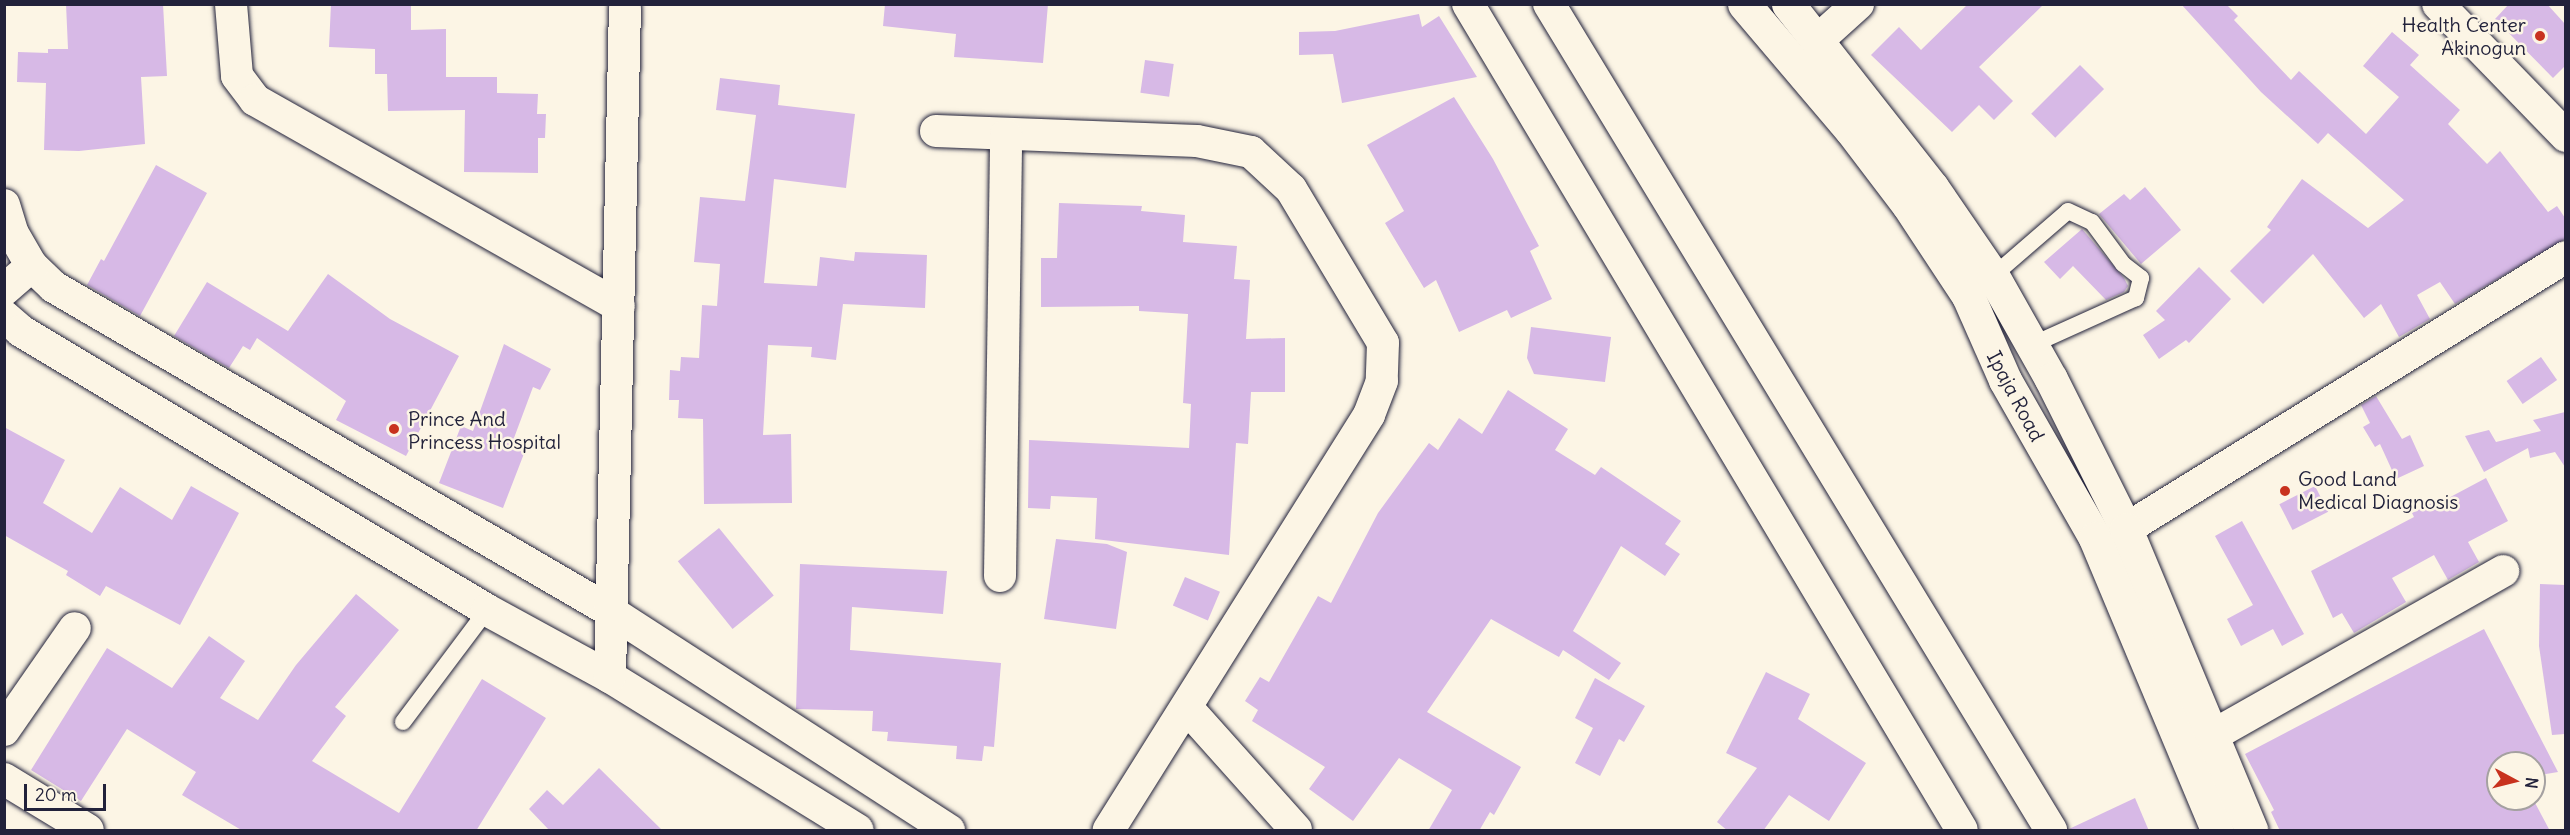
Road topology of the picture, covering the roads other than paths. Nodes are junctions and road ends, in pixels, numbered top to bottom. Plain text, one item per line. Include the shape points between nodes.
1 (231, 4) edge
2 (1468, 4) edge
3 (1550, 4) edge
4 (1744, 4) edge
5 (1788, 4) edge
6 (1857, 4) edge
7 (2438, 4) edge
8 (626, 6) edge
9 (1818, 40) junction
10 (936, 131) dead end
11 (1006, 135) junction
12 (2565, 136) edge
13 (7, 225) edge
14 (2565, 257) edge
15 (32, 266) junction
16 (1993, 276) junction
17 (4, 290) edge
18 (619, 306) junction
19 (4, 316) edge
20 (2032, 345) junction
21 (2126, 529) junction
22 (2503, 571) dead end
23 (1000, 576) dead end
24 (487, 610) junction
25 (610, 611) junction
26 (75, 628) dead end
27 (610, 678) junction
28 (1188, 709) junction
29 (403, 722) dead end
30 (4, 730) edge
31 (2210, 737) junction
32 (4, 779) edge
33 (88, 831) edge
34 (858, 831) edge
35 (950, 831) edge
36 (1109, 831) edge
37 (1296, 831) edge
38 (1962, 831) edge
39 (2051, 831) edge
40 (2217, 831) edge
41 (2251, 831) edge

1 - 18 street via 237,76 255,100
2 - 38 street
3 - 39 street
4 - 40 main road, Ipaja Road via 1851,130 1908,205 1968,297 2005,380 2095,538
5 - 9 main road, Ipaja Road
6 - 9 street
7 - 12 street
8 - 18 street
9 - 16 main road, Ipaja Road via 1932,187
10 - 11 street
11 - 23 street
11 - 28 street via 1197,141 1251,152 1291,189 1383,343 1382,381 1369,415
13 - 15 street
14 - 21 street
15 - 17 street
15 - 25 street via 54,287
16 - 20 main road, Ipaja Road
16 - 20 lane via 2068,211 2092,222 2123,264 2141,278 2136,298
18 - 25 street
19 - 24 street via 21,331
20 - 21 main road, Ipaja Road
21 - 31 main road, Ipaja Road
22 - 31 street
24 - 27 street
24 - 29 lane
25 - 27 street
25 - 35 street
26 - 30 street
27 - 34 street
28 - 36 street
28 - 37 street
31 - 41 main road, Ipaja Road
32 - 33 street

